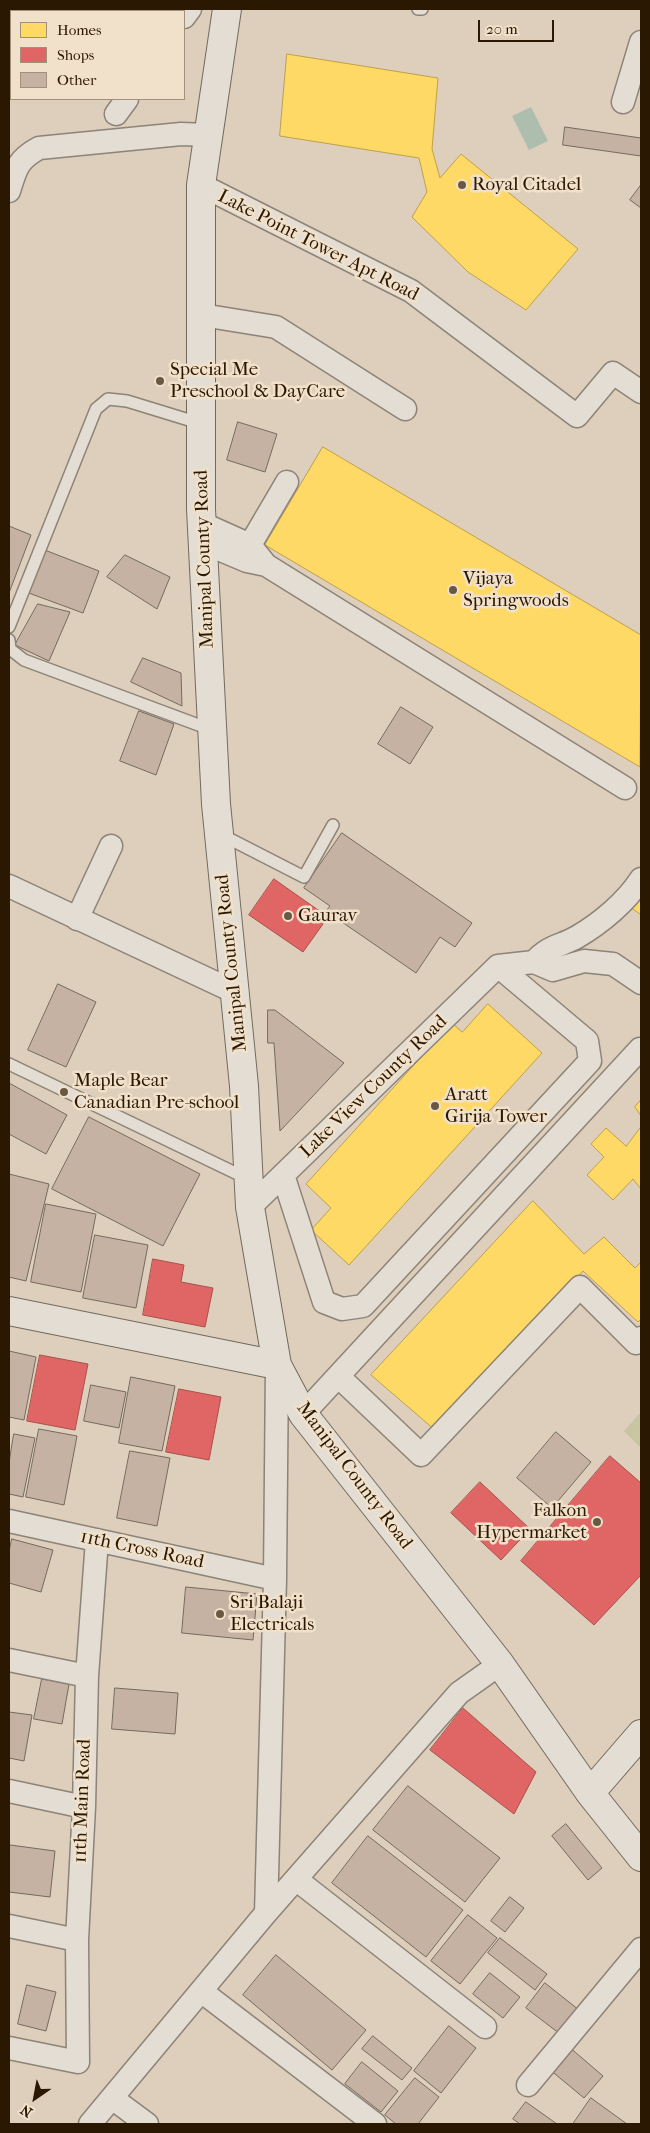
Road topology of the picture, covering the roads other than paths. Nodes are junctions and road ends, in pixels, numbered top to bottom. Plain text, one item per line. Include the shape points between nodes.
1 (227, 9) edge
2 (418, 9) edge
3 (422, 9) edge
4 (641, 42) edge
5 (623, 102) dead end
6 (209, 135) junction
7 (201, 185) junction
8 (9, 191) edge
9 (202, 315) junction
10 (641, 392) edge
11 (405, 409) dead end
12 (202, 424) junction
13 (287, 482) dead end
14 (202, 532) junction
15 (250, 545) junction
16 (266, 565) junction
17 (9, 627) edge
18 (9, 640) edge
19 (212, 730) junction
20 (625, 788) dead end
21 (333, 826) dead end
22 (219, 833) junction
23 (111, 846) dead end
24 (641, 879) edge
25 (9, 886) edge
26 (78, 919) junction
27 (577, 937) junction
28 (584, 961) junction
29 (534, 962) junction
30 (498, 966) junction
31 (641, 983) edge
32 (235, 992) junction
33 (641, 1050) edge
34 (9, 1064) edge
35 (283, 1175) junction
36 (249, 1179) junction
37 (250, 1207) junction
38 (9, 1311) edge
39 (641, 1338) edge
40 (277, 1365) junction
41 (338, 1376) junction
42 (303, 1414) junction
43 (9, 1521) edge
44 (97, 1540) junction
45 (275, 1579) junction
46 (9, 1660) edge
47 (500, 1664) junction
48 (87, 1676) junction
49 (641, 1734) edge
50 (9, 1791) edge
51 (590, 1793) junction
52 (84, 1807) junction
53 (641, 1857) edge
54 (297, 1880) junction
55 (266, 1914) junction
56 (9, 1926) edge
57 (77, 1940) junction
58 (641, 1949) edge
59 (201, 1991) junction
60 (485, 2027) dead end
61 (9, 2048) edge
62 (528, 2085) dead end
63 (112, 2098) junction
64 (90, 2124) edge
65 (147, 2124) edge
66 (375, 2124) edge

1 - 6 main road, Manipal County Road
2 - 3 lane
4 - 5 street
6 - 7 main road, Manipal County Road
6 - 8 street via 181,134 39,148 24,156
7 - 9 main road, Manipal County Road
7 - 10 street, Lake Point Tower Apt Road via 411,291 578,416 613,373
9 - 11 street via 276,327
9 - 12 main road, Manipal County Road
12 - 14 main road, Manipal County Road
12 - 17 lane via 127,400 108,399 96,409
13 - 15 street
14 - 15 street
14 - 16 street via 247,561
14 - 19 main road, Manipal County Road
15 - 16 street
16 - 20 street
18 - 19 lane via 10,649 24,660
19 - 22 main road, Manipal County Road
21 - 22 lane via 304,876
22 - 32 main road, Manipal County Road
23 - 26 street
24 - 27 street via 620,904
25 - 26 street
26 - 32 street
27 - 28 street
27 - 29 street via 545,950
28 - 29 street via 553,970
28 - 31 street via 613,964
29 - 30 street
30 - 35 street, Lake View County Road
30 - 35 street via 587,1041 590,1061 363,1306 342,1309 324,1302
32 - 36 main road, Manipal County Road
33 - 41 street
34 - 36 lane
35 - 37 street, Lake View County Road
36 - 37 main road, Manipal County Road
37 - 40 main road, Manipal County Road
38 - 40 main road
39 - 41 street via 636,1344 580,1287 421,1455
40 - 42 main road, Manipal County Road
40 - 45 street
41 - 42 street
42 - 47 main road, Manipal County Road
43 - 44 street, 11th Cross Road
44 - 45 street, 11th Cross Road
44 - 48 street, 11th Main Road
45 - 55 street
46 - 48 street
47 - 51 main road, Manipal County Road
47 - 54 street via 459,1693
48 - 52 street, 11th Main Road
49 - 51 main road
50 - 52 street
51 - 53 main road, Manipal County Road
52 - 57 street, 11th Main Road
54 - 55 street
54 - 60 street
55 - 59 street
56 - 57 street
57 - 61 street, 11th Main Road via 78,2062
58 - 62 street
59 - 63 street
59 - 66 street
63 - 64 street
63 - 65 street

